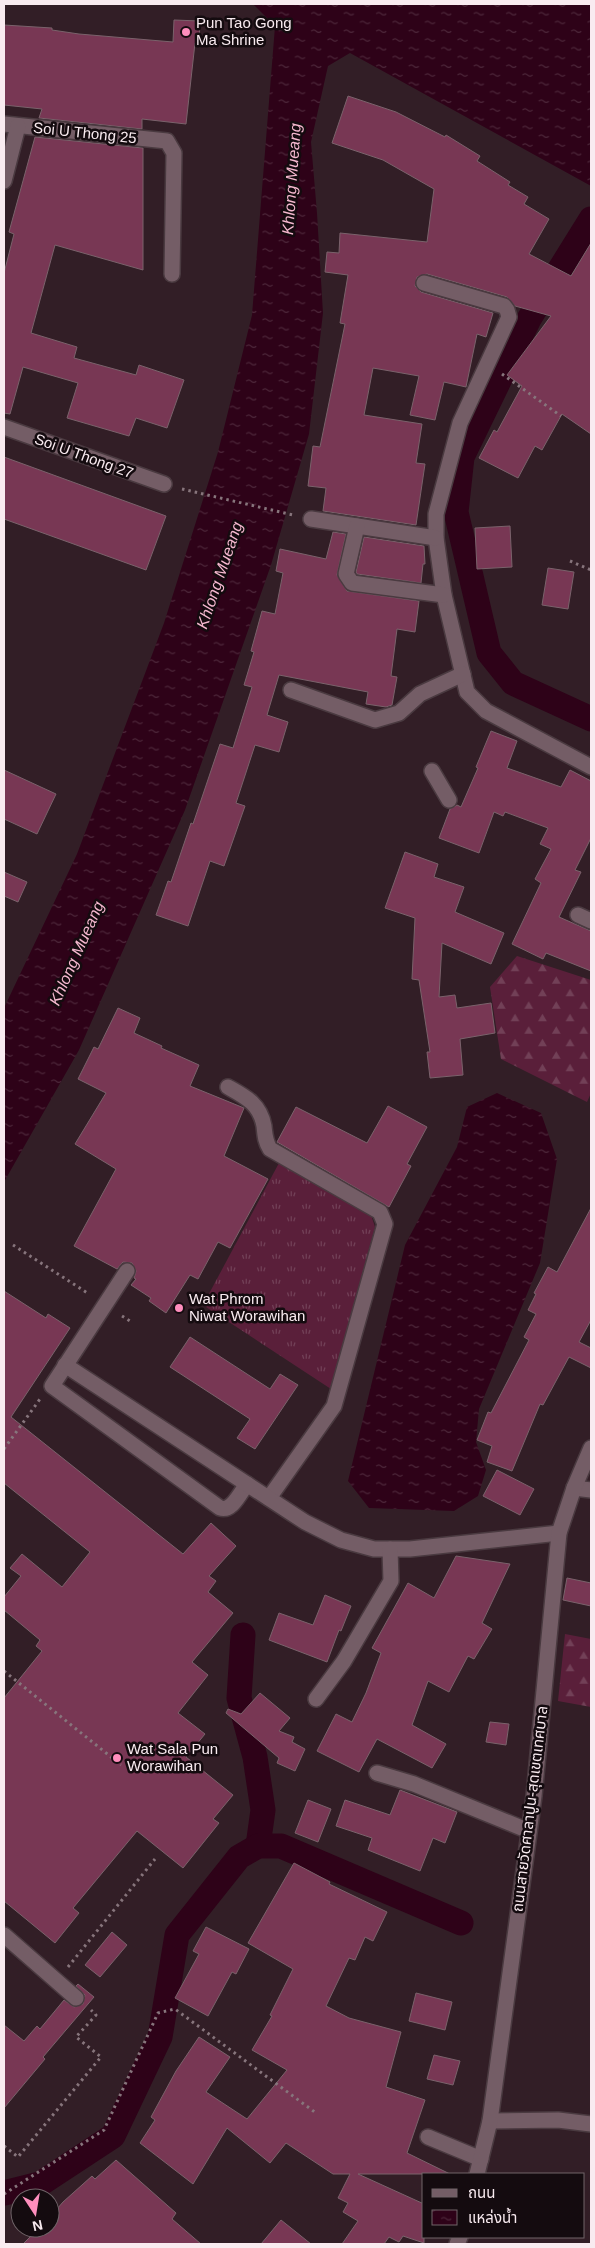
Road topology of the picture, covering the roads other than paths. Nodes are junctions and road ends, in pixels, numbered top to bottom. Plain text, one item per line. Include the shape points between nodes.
1 (11, 125) edge
2 (4, 181) edge
3 (172, 274) dead end
4 (424, 283) dead end
5 (4, 427) edge
6 (164, 484) road end
7 (311, 519) road end
8 (357, 526) junction
9 (436, 538) junction
10 (444, 595) junction
11 (463, 674) junction
12 (290, 690) dead end
13 (591, 767) edge
14 (432, 772) dead end
15 (448, 800) dead end
16 (228, 1087) dead end
17 (127, 1271) dead end
18 (65, 1365) junction
19 (591, 1448) edge
20 (247, 1484) junction
21 (574, 1488) junction
22 (591, 1490) edge
23 (268, 1498) junction
24 (559, 1533) junction
25 (390, 1549) junction
26 (316, 1699) dead end
27 (377, 1773) dead end
28 (529, 1831) junction
29 (4, 1935) edge
30 (76, 1998) road end
31 (490, 2121) junction
32 (591, 2124) edge
33 (428, 2137) dead end
34 (479, 2167) edge

1 - 2 street
1 - 3 street, Soi U Thong 25 via 167,141 174,153
4 - 9 street via 504,306 509,317 460,423 436,514
5 - 6 street, Soi U Thong 27
7 - 8 street
8 - 9 street
8 - 10 street via 346,574 352,583
9 - 10 street
10 - 11 street
11 - 12 street via 420,694 399,713 375,720
11 - 13 street via 467,692 486,711
14 - 15 street
16 - 23 street via 251,1099 258,1110 270,1149 380,1212 385,1224 334,1406
17 - 18 street
18 - 20 street
18 - 20 street via 52,1386 220,1508 230,1507
19 - 21 street, ถนนสายวัดศาลาปูน-สุดเขตเทศบาล
20 - 23 street
21 - 22 street
21 - 24 street, ถนนสายวัดศาลาปูน-สุดเขตเทศบาล
23 - 25 street via 341,1540 374,1549
24 - 25 street
24 - 28 street, ถนนสายวัดศาลาปูน-สุดเขตเทศบาล
25 - 26 street via 391,1581 344,1661
27 - 28 street via 414,1784
28 - 31 street, ถนนสายวัดศาลาปูน-สุดเขตเทศบาล
29 - 30 street
31 - 32 street via 558,2120
31 - 34 street, ถนนสายวัดศาลาปูน-สุดเขตเทศบาล
33 - 34 street

